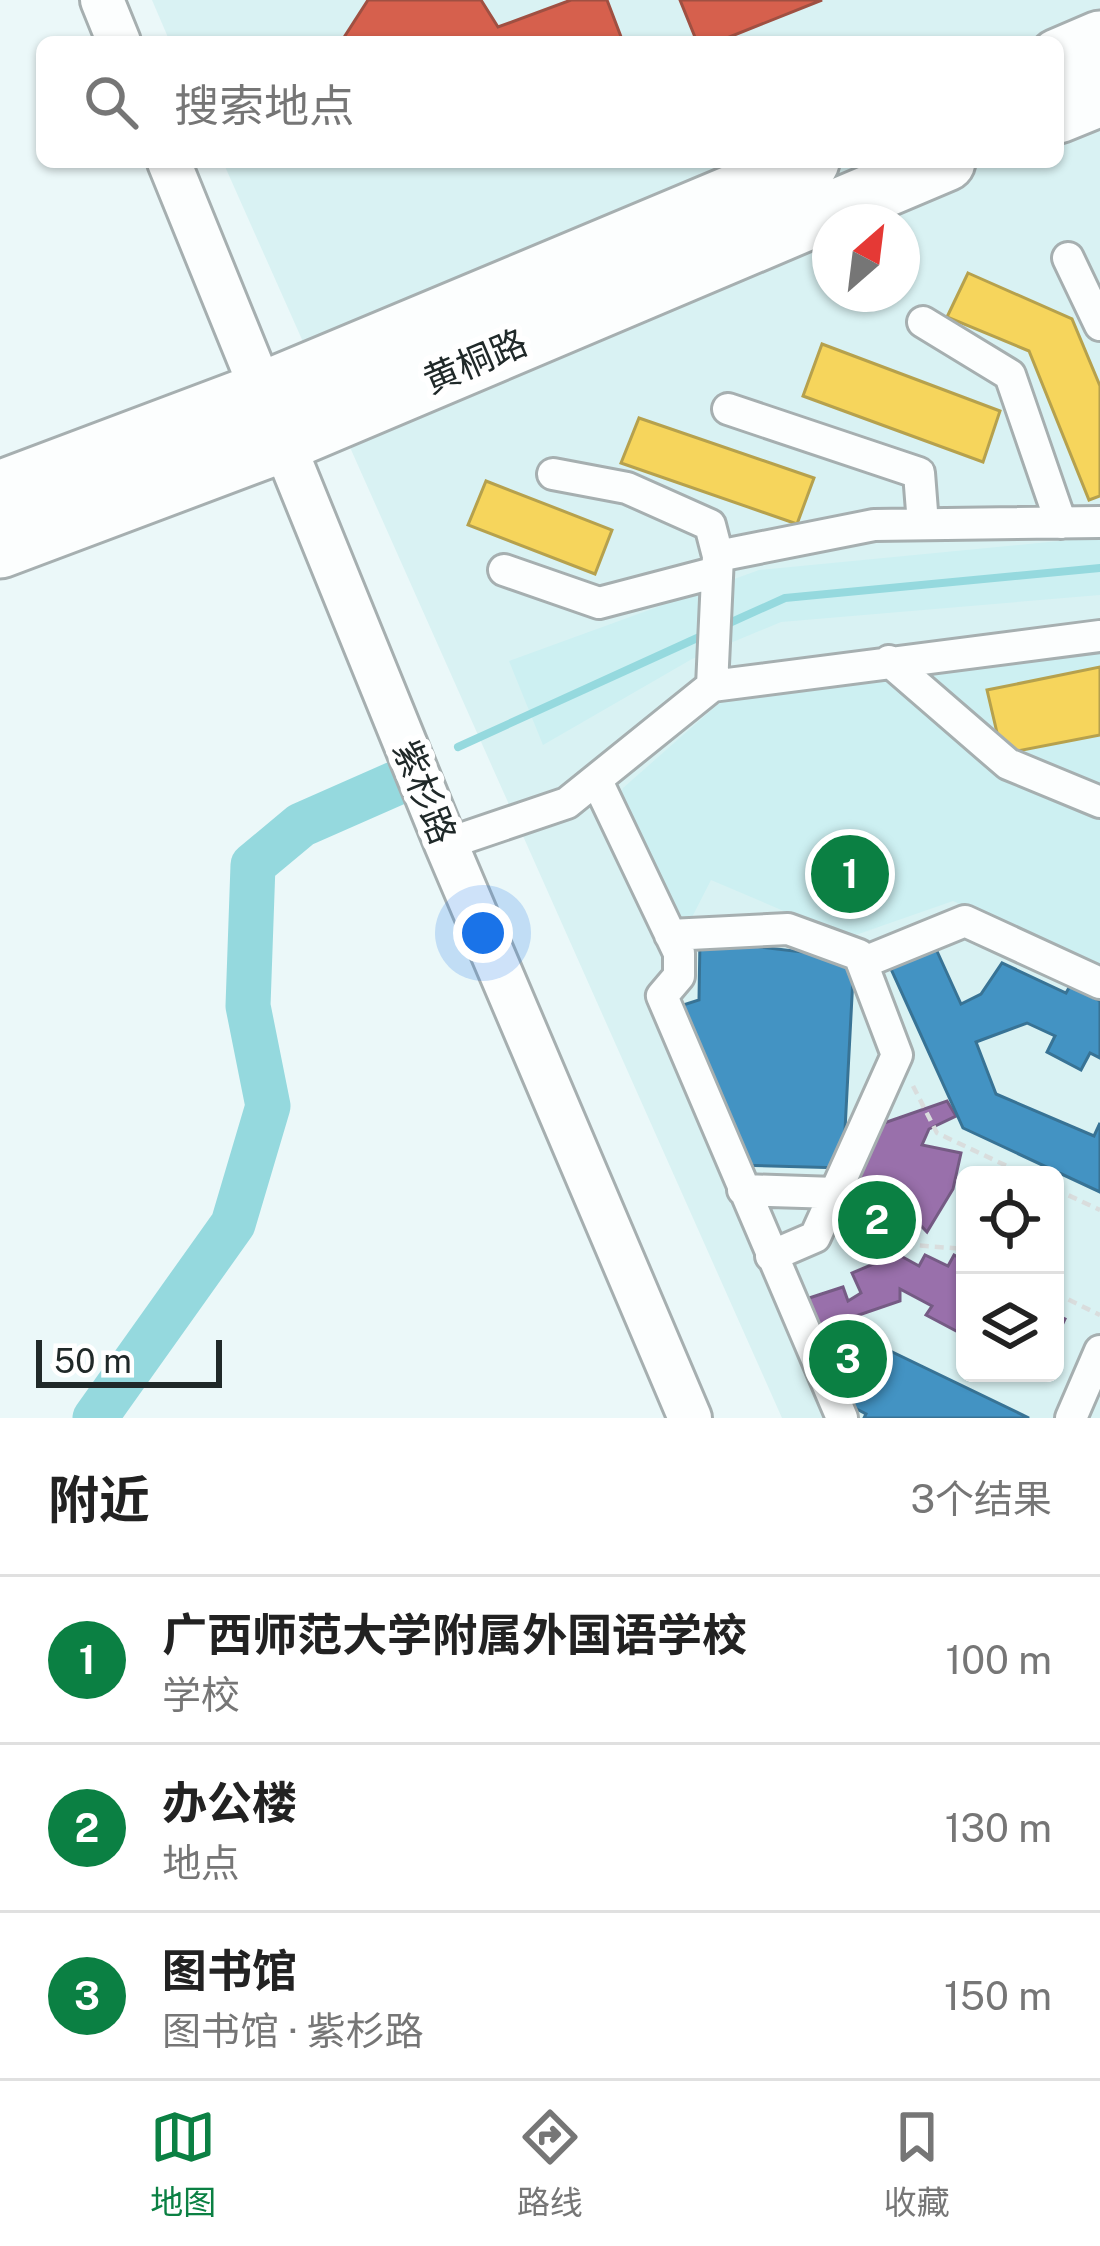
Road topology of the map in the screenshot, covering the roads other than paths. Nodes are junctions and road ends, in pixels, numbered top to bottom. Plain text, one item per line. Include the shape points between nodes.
1 (102, 0) edge
2 (117, 36) edge
3 (1100, 40) edge
4 (1064, 55) edge
5 (1100, 97) edge
6 (1064, 112) edge
7 (171, 168) edge
8 (797, 168) edge
9 (930, 168) edge
10 (1068, 258) dead end
11 (923, 322) dead end
12 (1100, 325) edge
13 (728, 409) dead end
14 (274, 417) junction
15 (553, 474) dead end
16 (0, 490) edge
17 (1100, 522) edge
18 (1061, 523) junction
19 (923, 524) junction
20 (0, 549) edge
21 (504, 570) dead end
22 (717, 574) junction
23 (1100, 636) edge
24 (889, 661) junction
25 (712, 686) junction
26 (597, 781) junction
27 (1100, 802) edge
28 (446, 844) junction
29 (670, 935) junction
30 (862, 963) junction
31 (1100, 983) edge
32 (742, 1190) junction
33 (835, 1193) junction
34 (771, 1256) junction
35 (1100, 1351) edge
36 (690, 1418) edge
37 (842, 1418) edge
38 (1071, 1418) edge

1 - 2 main road
3 - 4 highway
5 - 6 highway
7 - 14 main road, 紫杉路
8 - 14 highway, 黄桐路
9 - 14 highway, 黄桐路
10 - 12 street
11 - 18 street via 1010,375
13 - 19 street via 919,473
14 - 16 highway, 黄桐路
14 - 20 highway, 黄桐路
14 - 28 main road, 紫杉路
15 - 22 street via 627,488 710,525
17 - 18 street
18 - 19 street
19 - 22 street via 874,525
21 - 22 street via 599,603
22 - 25 street
23 - 24 street
24 - 25 street
24 - 27 street via 1008,764
25 - 26 street
26 - 28 street via 567,803
26 - 29 street
28 - 36 main road, 紫杉路
29 - 30 street via 788,929 859,955
29 - 32 street via 679,976 662,996
30 - 31 street via 965,922
30 - 33 street via 897,1054
32 - 33 street
32 - 34 street
33 - 34 street via 815,1237
34 - 37 street
35 - 38 street

